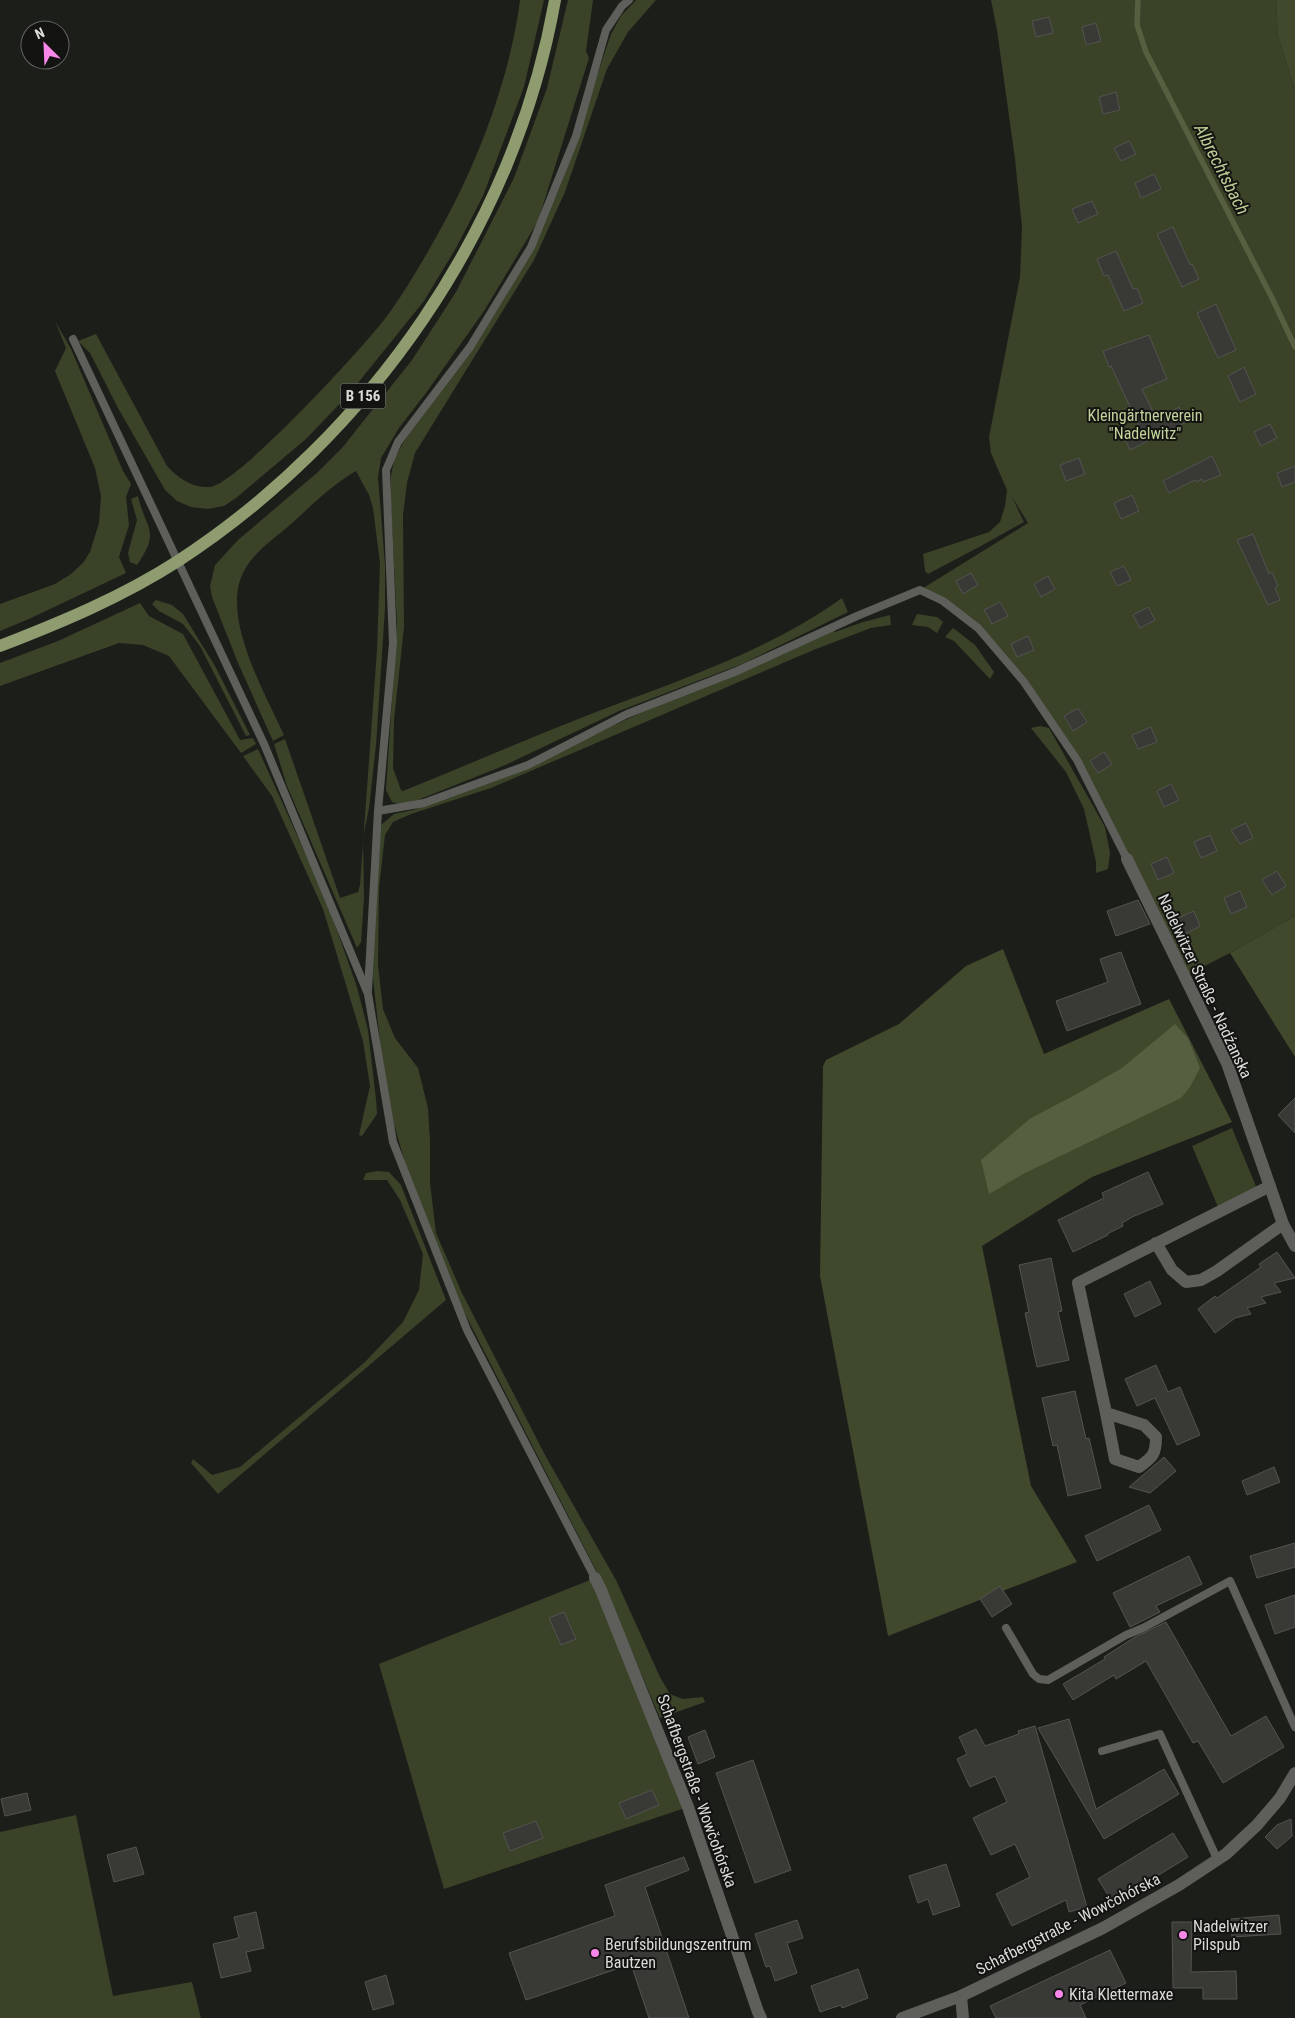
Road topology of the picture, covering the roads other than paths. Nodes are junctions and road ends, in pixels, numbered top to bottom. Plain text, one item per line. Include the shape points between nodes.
1 (555, 0) edge
2 (629, 0) edge
3 (73, 339) dead end
4 (178, 560) junction
5 (0, 646) edge
6 (378, 811) junction
7 (1127, 859) joint
8 (368, 994) junction
9 (1270, 1186) junction
10 (1283, 1224) junction
11 (1156, 1243) junction
12 (1295, 1246) edge
13 (1106, 1413) junction
14 (595, 1578) joint
15 (1006, 1628) dead end
16 (1295, 1726) edge
17 (1102, 1751) dead end
18 (1295, 1774) edge
19 (1218, 1861) junction
20 (961, 1996) junction
21 (762, 2018) edge
22 (902, 2018) edge
23 (963, 2018) edge

1 - 4 main road, B 156 via 548,38 526,115 491,204 446,286 394,361 294,470 242,514
2 - 6 lane via 606,30 576,136 532,247 470,347 398,442 386,470 392,642
3 - 4 lane
4 - 5 main road, B 156 via 98,606
4 - 8 lane via 264,744
6 - 7 lane via 424,803 528,765 627,714 737,671 920,590 943,601 978,628 1024,682 1077,760
6 - 8 lane
7 - 9 street, Nadelwitzer Straße - Nadźanska via 1226,1064
8 - 14 lane via 393,1142 467,1330
9 - 10 street, Nadelwitzer Straße - Nadźanska
9 - 11 street
10 - 11 street via 1201,1280 1186,1282 1172,1270
10 - 12 street, Nadelwitzer Straße - Nadźanska
11 - 13 street via 1078,1283
13 - 13 street via 1144,1425 1156,1437 1156,1450 1149,1460 1139,1467 1115,1459
14 - 21 street, Schafbergstraße - Wowčohórska via 688,1807
15 - 16 lane via 1034,1674 1039,1679 1048,1680 1230,1581
17 - 19 lane via 1160,1734
18 - 19 street, Schafbergstraße - Wowčohórska via 1258,1825
19 - 20 street, Schafbergstraße - Wowčohórska via 1149,1904
20 - 22 street, Schafbergstraße - Wowčohórska
20 - 23 street

